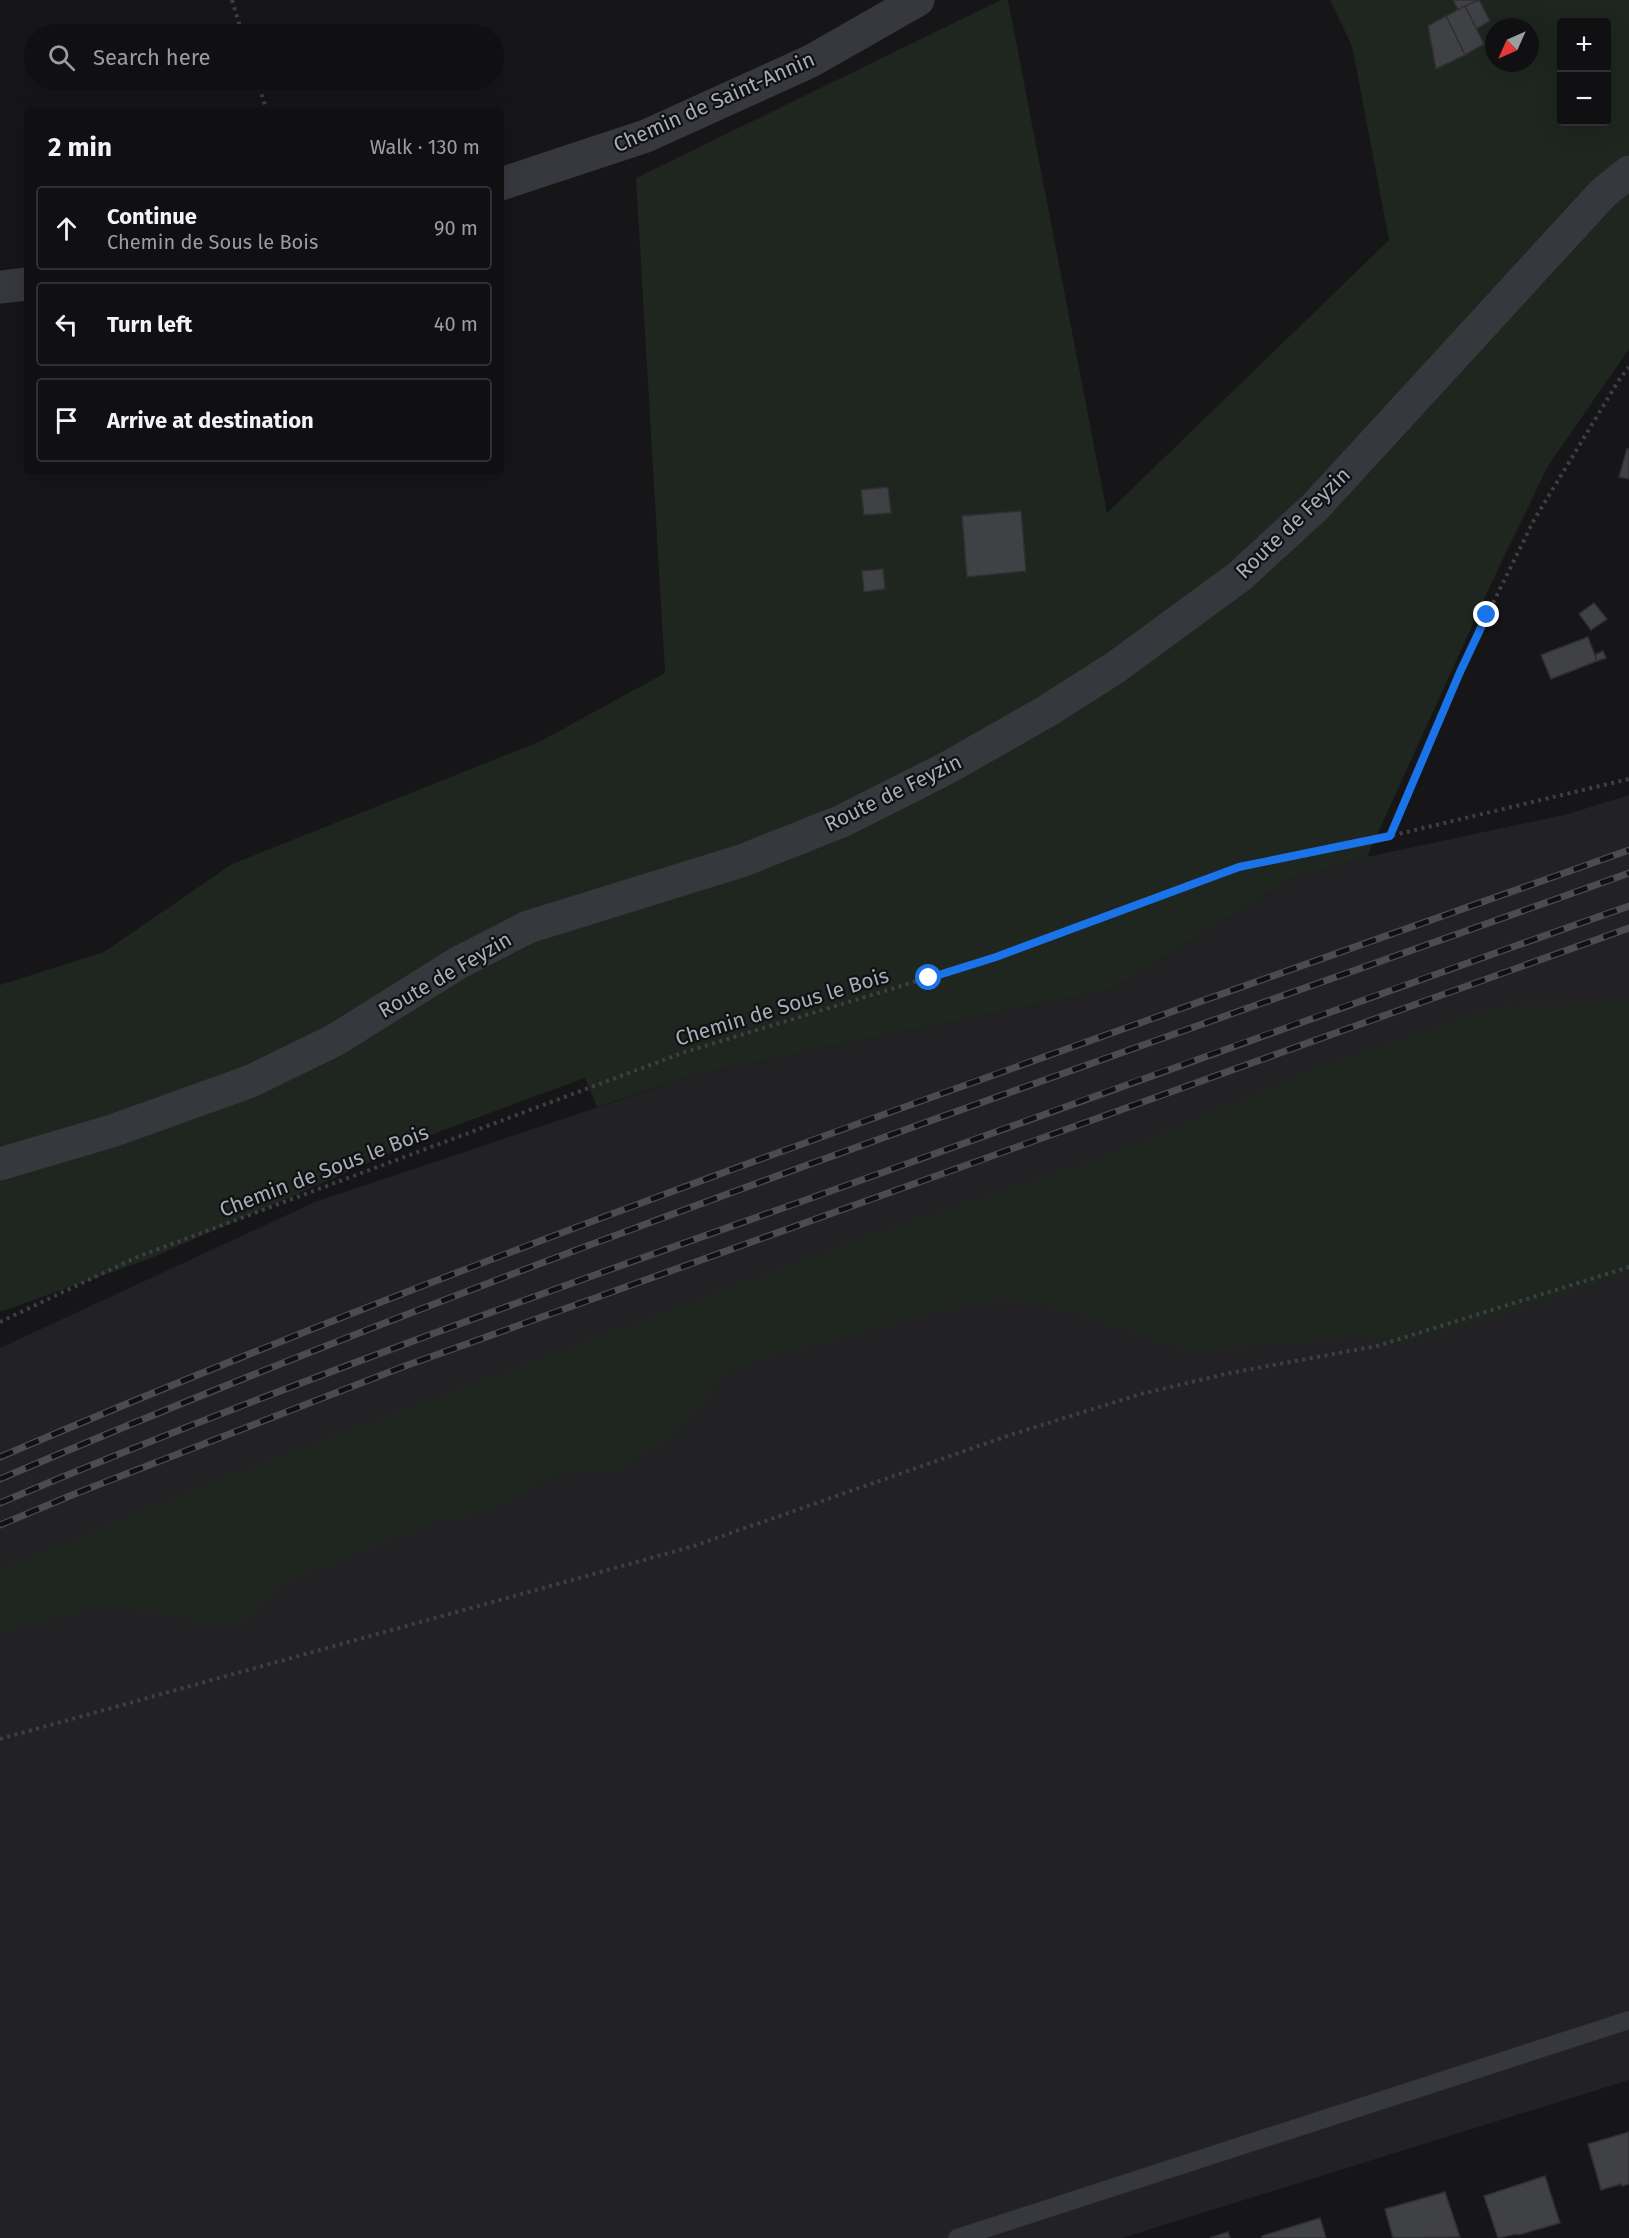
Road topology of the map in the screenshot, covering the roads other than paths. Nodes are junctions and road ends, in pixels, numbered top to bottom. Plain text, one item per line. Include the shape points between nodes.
1 (918, 0) edge
2 (1629, 172) edge
3 (504, 183) edge
4 (24, 284) edge
5 (0, 287) edge
6 (0, 1164) edge
7 (1629, 2020) edge
8 (957, 2238) edge

1 - 3 street, Chemin de Saint-Annin via 811,61 646,136
2 - 6 street, Route de Feyzin via 1595,201 1316,507 1240,576 1116,668 1047,711 843,821 741,861 528,927 458,963 335,1040 251,1081 112,1131
4 - 5 street
7 - 8 lane

